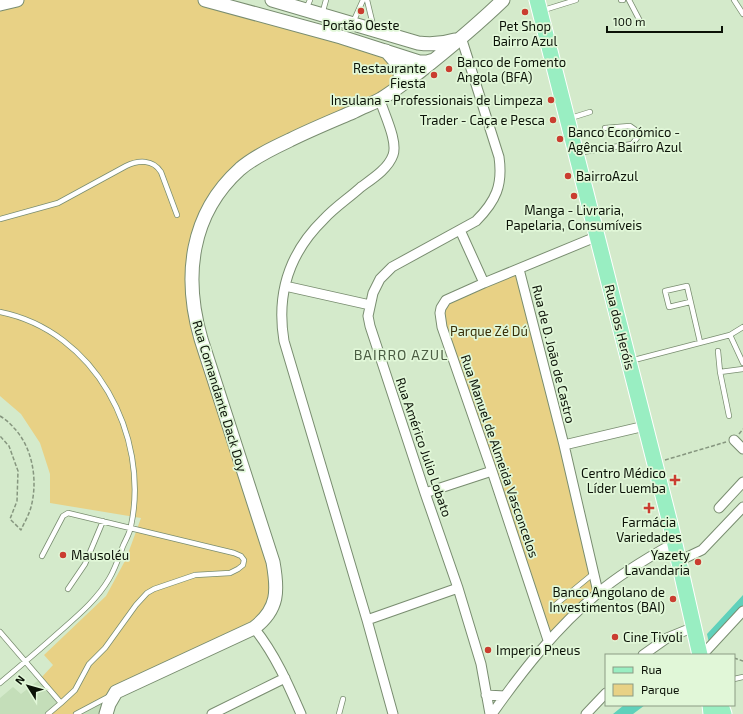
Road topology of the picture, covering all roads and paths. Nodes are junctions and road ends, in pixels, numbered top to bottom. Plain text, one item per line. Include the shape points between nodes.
1 (17, 0) edge
2 (205, 0) edge
3 (272, 0) edge
4 (326, 0) edge
5 (363, 0) edge
6 (367, 0) edge
7 (576, 0) edge
8 (629, 0) edge
9 (734, 0) edge
10 (503, 1) edge
11 (0, 4) edge
12 (540, 4) edge
13 (308, 5) edge
14 (743, 14) edge
15 (325, 16) junction
16 (640, 21) dead end
17 (351, 23) junction
18 (374, 30) junction
19 (461, 37) junction
20 (404, 40) junction
21 (386, 51) junction
22 (399, 55) junction
23 (434, 60) junction
24 (396, 89) junction
25 (380, 100) junction
26 (590, 112) dead end
27 (574, 117) junction
28 (605, 128) dead end
29 (583, 152) junction
30 (177, 215) dead end
31 (0, 219) edge
32 (460, 230) junction
33 (598, 236) junction
34 (519, 269) junction
35 (484, 283) junction
36 (285, 286) junction
37 (690, 302) junction
38 (370, 304) junction
39 (0, 312) edge
40 (743, 326) edge
41 (730, 335) junction
42 (700, 342) junction
43 (718, 351) dead end
44 (634, 360) junction
45 (743, 363) edge
46 (743, 369) edge
47 (720, 372) junction
48 (0, 416) edge
49 (729, 416) dead end
50 (645, 426) junction
51 (0, 436) edge
52 (734, 440) joint
53 (564, 445) junction
54 (743, 449) edge
55 (659, 461) junction
56 (492, 471) junction
57 (743, 482) edge
58 (425, 493) junction
59 (743, 507) edge
60 (719, 508) dead end
61 (103, 521) junction
62 (131, 527) junction
63 (674, 543) junction
64 (42, 556) dead end
65 (683, 559) junction
66 (594, 573) junction
67 (458, 588) junction
68 (68, 589) dead end
69 (598, 592) junction
70 (554, 606) dead end
71 (743, 612) edge
72 (367, 620) junction
73 (694, 627) junction
74 (254, 628) junction
75 (0, 632) edge
76 (548, 640) junction
77 (644, 654) edge
78 (703, 654) edge
79 (26, 662) junction
80 (285, 678) junction
81 (0, 683) edge
82 (116, 692) junction
83 (486, 695) junction
84 (605, 695) edge
85 (505, 696) junction
86 (343, 699) dead end
87 (61, 703) junction
88 (228, 711) edge
89 (49, 714) edge
90 (76, 714) edge
91 (106, 714) edge
92 (212, 714) edge
93 (301, 714) edge
94 (340, 714) edge
95 (392, 714) edge
96 (491, 714) edge
97 (586, 714) edge

1 - 11 street
2 - 21 street
3 - 13 street
4 - 15 lane via 323,11
5 - 17 lane
6 - 18 lane
7 - 12 lane
8 - 16 lane
9 - 14 lane
10 - 19 street, Rua Comandante Dack Doy
12 - 27 main road, Rua dos Heróis
12 - 33 main road, Rua dos Heróis
13 - 15 street
15 - 17 street
17 - 18 street
18 - 20 street
19 - 20 street via 433,45
19 - 23 street, Rua Comandante Dack Doy
19 - 32 street, Rua Américo Julio Lobato via 499,157 501,172 499,186 486,211 476,221
20 - 22 street via 406,49
21 - 22 street
21 - 24 street via 401,71
22 - 23 street via 419,62
23 - 24 street, Rua Comandante Dack Doy
24 - 25 street, Rua Comandante Dack Doy
25 - 36 street via 392,137 393,155 385,167 315,228 294,261
25 - 74 street, Rua Comandante Dack Doy via 290,140 241,169 213,200 197,241 192,292 196,322 273,562 276,592 274,604 267,616
26 - 27 lane
27 - 29 main road, Rua dos Heróis
28 - 29 lane via 630,126 637,131 637,138 632,144
29 - 44 main road, Rua dos Heróis
30 - 31 lane via 161,172 152,163 140,162 126,166 58,203
32 - 35 street
32 - 38 street, Rua Américo Julio Lobato via 392,267 380,279
33 - 34 street, Rua Manuel de Almeida Vasconcelos
33 - 50 main road, Rua dos Heróis
34 - 35 street, Rua Manuel de Almeida Vasconcelos
34 - 53 street, Rua de D. João de Castro
35 - 56 street, Rua Manuel de Almeida Vasconcelos via 446,300 441,308 440,318
36 - 38 street
36 - 72 street via 281,300 284,341
37 - 37 lane via 687,286 665,291 669,307
37 - 42 lane
38 - 58 street, Rua Américo Julio Lobato via 370,326
39 - 62 lane via 13,314 66,342 89,364 105,386 124,424 132,455 135,492
40 - 41 lane
41 - 42 lane
41 - 45 lane
42 - 44 lane
43 - 47 lane
44 - 55 main road, Rua dos Heróis
46 - 47 lane
47 - 49 lane
48 - 51 path via 14,428 26,445 32,466 35,488 31,508 21,530 10,519 17,501 18,471 9,446
50 - 53 street, Rua de D. João de Castro
50 - 63 main road, Rua dos Heróis
52 - 54 street
52 - 55 path
53 - 66 street, Rua de D. João de Castro
55 - 65 main road, Rua dos Heróis
56 - 58 street
56 - 76 street, Rua Manuel de Almeida Vasconcelos
57 - 60 street
58 - 67 street, Rua Américo Julio Lobato
59 - 65 street via 702,550
61 - 62 lane
61 - 64 lane via 65,514
61 - 68 lane via 85,564
62 - 79 lane via 109,579 98,595
62 - 87 lane via 234,553 241,556 243,564 238,570 230,573 195,575 147,593 105,648 88,664 75,690
63 - 69 street
63 - 73 main road, Rua dos Heróis
65 - 78 main road, Rua dos Heróis
66 - 69 street, Rua de D. João de Castro
66 - 70 lane
67 - 72 street
67 - 83 street, Rua Américo Julio Lobato via 479,657
69 - 76 street
71 - 78 street
72 - 95 street
73 - 77 street via 667,638
73 - 78 main road, Rua dos Heróis
74 - 80 street via 269,648
74 - 82 street, Rua Comandante Dack Doy
75 - 79 lane
76 - 85 street
79 - 81 lane
79 - 87 lane
80 - 88 street
80 - 93 street
82 - 90 lane
82 - 91 street
83 - 85 street
83 - 96 street, Rua Américo Julio Lobato
84 - 97 street
85 - 96 street
86 - 94 lane
87 - 89 lane
88 - 92 street

